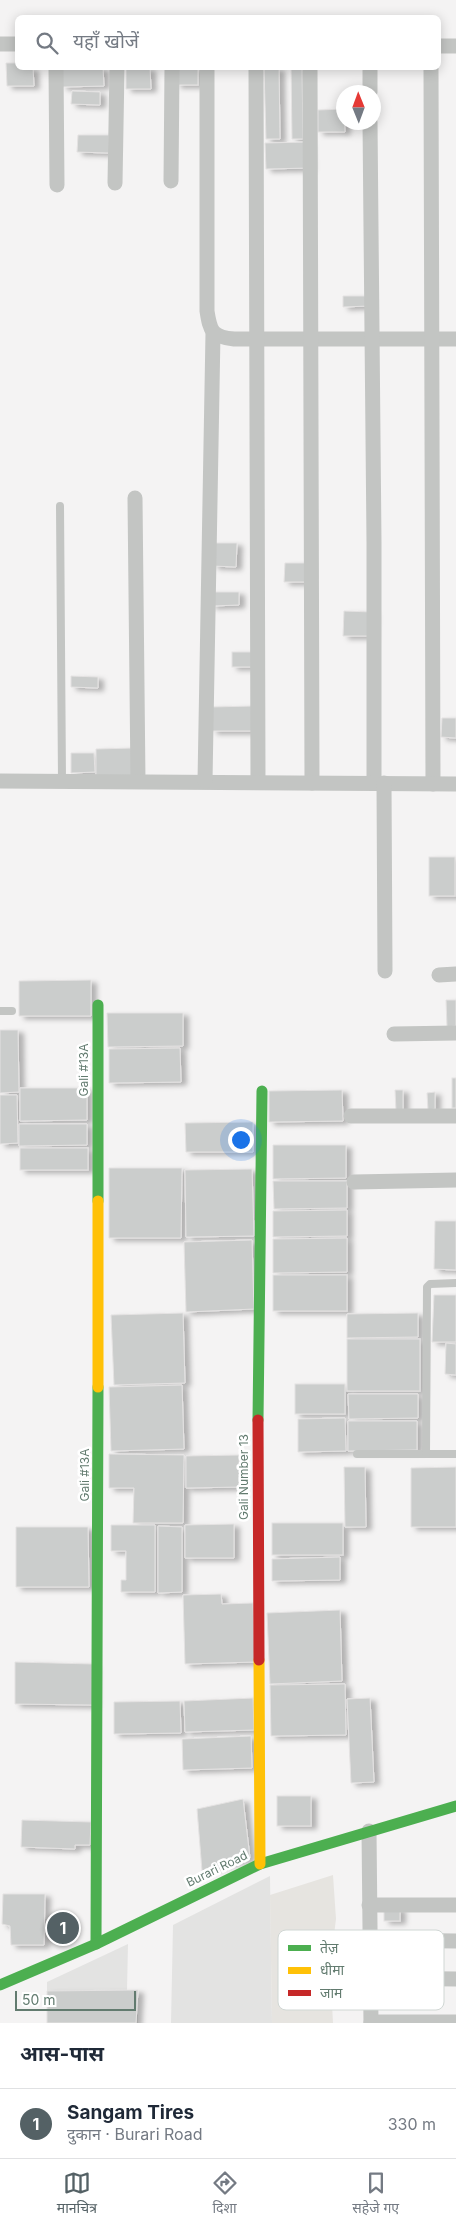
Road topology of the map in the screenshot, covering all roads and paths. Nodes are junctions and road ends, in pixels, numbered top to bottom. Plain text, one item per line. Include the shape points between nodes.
1 (0, 44) edge
2 (15, 44) edge
3 (441, 46) edge
4 (456, 46) edge
5 (56, 70) edge
6 (116, 70) edge
7 (172, 70) edge
8 (207, 70) edge
9 (256, 70) edge
10 (310, 70) edge
11 (370, 70) edge
12 (431, 70) edge
13 (370, 85) edge
14 (370, 130) edge
15 (171, 182) dead end
16 (115, 183) dead end
17 (56, 184) dead end
18 (213, 333) junction
19 (257, 340) junction
20 (310, 340) junction
21 (372, 340) junction
22 (431, 340) junction
23 (456, 340) edge
24 (136, 498) dead end
25 (60, 506) dead end
26 (0, 781) edge
27 (62, 781) junction
28 (138, 781) junction
29 (205, 781) junction
30 (258, 782) junction
31 (312, 783) junction
32 (379, 783) junction
33 (433, 784) junction
34 (456, 784) edge
35 (385, 971) dead end
36 (439, 974) dead end
37 (456, 974) edge
38 (98, 1005) dead end
39 (0, 1011) edge
40 (12, 1011) dead end
41 (456, 1033) edge
42 (394, 1034) dead end
43 (262, 1091) dead end
44 (351, 1116) dead end
45 (456, 1116) edge
46 (456, 1180) edge
47 (354, 1182) dead end
48 (456, 1284) edge
49 (357, 1454) dead end
50 (426, 1454) junction
51 (456, 1454) edge
52 (456, 1806) edge
53 (369, 1831) junction
54 (260, 1864) junction
55 (369, 1905) junction
56 (456, 1905) edge
57 (370, 1930) edge
58 (96, 1944) junction
59 (0, 1985) edge
60 (371, 2022) edge
61 (456, 2022) edge
62 (433, 2023) edge

1 - 2 street
3 - 4 street
5 - 17 street
6 - 16 street
7 - 15 street
8 - 18 street via 207,311
9 - 19 street
10 - 20 street
11 - 13 street
12 - 22 street
14 - 21 street
18 - 19 street via 220,338
18 - 29 street
19 - 20 street
19 - 30 street
20 - 21 street
20 - 31 street
21 - 22 street
21 - 32 street
22 - 23 street
22 - 33 street
24 - 28 street
25 - 27 lane
26 - 27 street
27 - 28 street
28 - 29 street
29 - 30 street
30 - 31 street
31 - 32 street
32 - 33 street
32 - 35 street
33 - 34 street
36 - 37 street
38 - 58 street, Gali #13A
39 - 40 lane
41 - 42 street
43 - 54 street, Gali Number 13 via 258,1422
44 - 45 street
46 - 47 street
48 - 50 lane via 430,1284 427,1287
49 - 50 lane
50 - 51 lane
52 - 53 street, Burari Road
53 - 54 street, Burari Road
53 - 55 street
54 - 58 street, Burari Road
55 - 56 street
55 - 57 street
58 - 59 street, Burari Road
60 - 62 street
61 - 62 street

